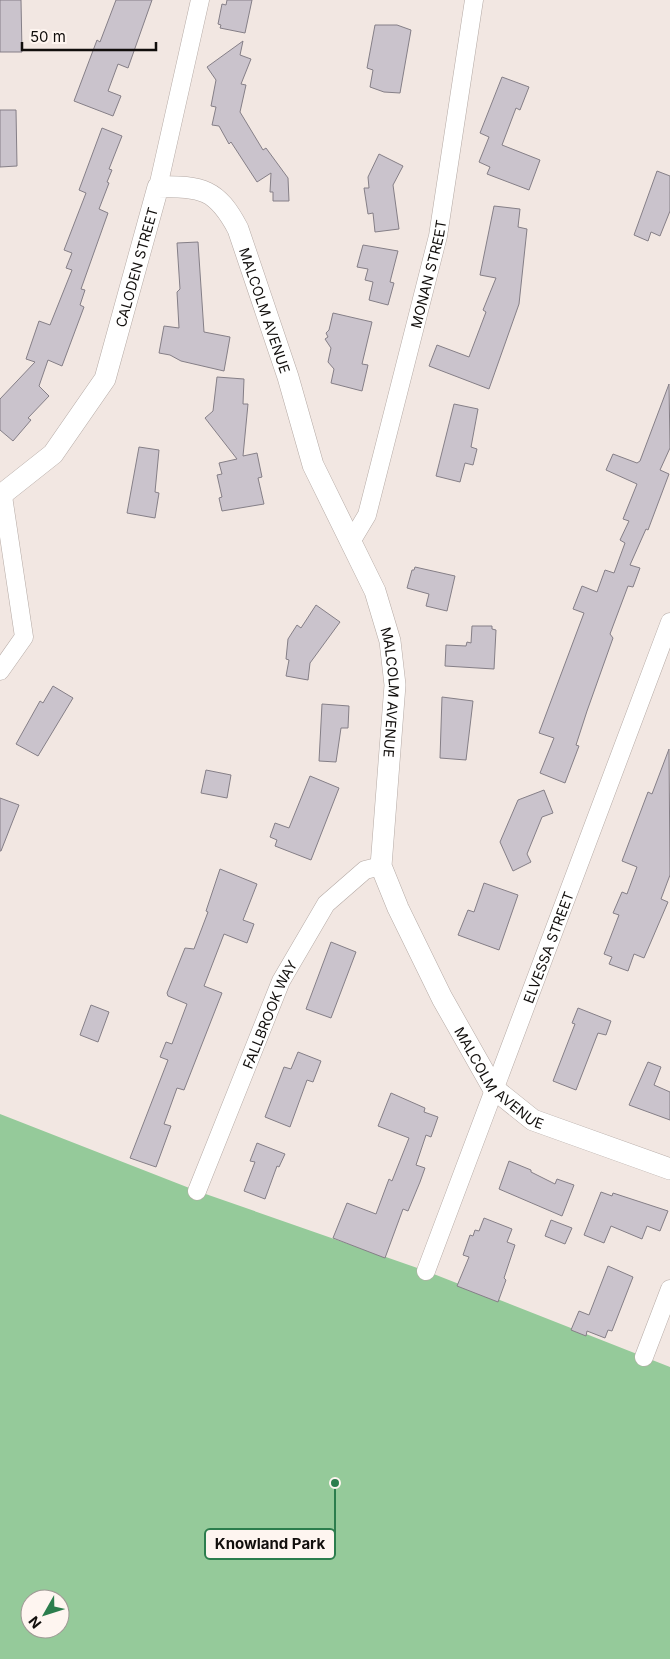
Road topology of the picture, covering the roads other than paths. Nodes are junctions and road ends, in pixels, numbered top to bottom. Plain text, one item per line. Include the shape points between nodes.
1 (200, 0) edge
2 (474, 0) edge
3 (158, 187) junction
4 (1, 496) edge
5 (352, 540) junction
6 (670, 622) edge
7 (0, 670) edge
8 (381, 866) junction
9 (493, 1088) junction
10 (670, 1169) edge
11 (196, 1191) dead end
12 (426, 1271) dead end
13 (670, 1289) edge
14 (644, 1357) dead end

1 - 3 street, CALODEN STREET
2 - 5 street, MONAN STREET via 438,236 367,515
3 - 4 street, CALODEN STREET via 106,379 53,454
3 - 5 street, MALCOLM AVENUE via 207,192 226,207 238,229 263,299 313,465
4 - 7 street via 24,637
5 - 8 street, MALCOLM AVENUE via 376,591 390,641 395,685
6 - 9 street, ELVESSA STREET
8 - 9 street, MALCOLM AVENUE via 442,998
8 - 11 street, FALLBROOK WAY via 365,870 326,904 281,981
9 - 10 street, MALCOLM AVENUE via 533,1120
9 - 12 street, ELVESSA STREET
13 - 14 street

